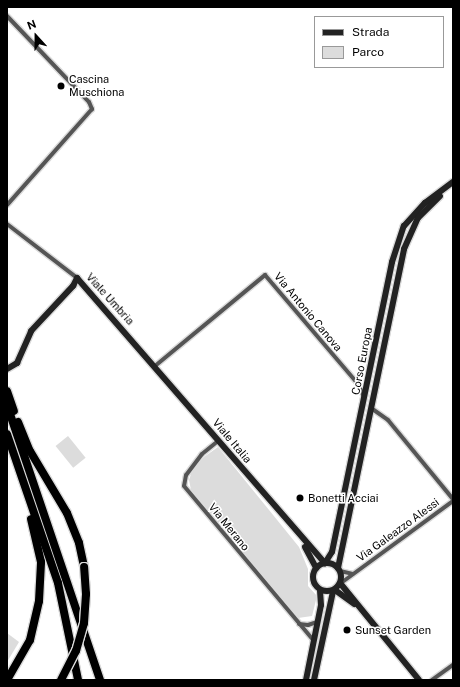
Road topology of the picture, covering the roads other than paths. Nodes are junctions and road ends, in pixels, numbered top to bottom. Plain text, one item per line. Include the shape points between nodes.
1 (7, 16) edge
2 (453, 182) edge
3 (453, 186) edge
4 (7, 205) edge
5 (7, 224) edge
6 (77, 278) junction
7 (154, 365) junction
8 (7, 369) edge
9 (7, 391) edge
10 (365, 399) junction
11 (7, 405) edge
12 (371, 408) junction
13 (7, 434) edge
14 (218, 440) junction
15 (22, 479) junction
16 (453, 500) edge
17 (294, 530) junction
18 (325, 563) junction
19 (316, 568) junction
20 (339, 569) junction
21 (353, 574) junction
22 (340, 583) junction
23 (320, 590) junction
24 (334, 590) junction
25 (357, 606) junction
26 (317, 622) junction
27 (299, 624) junction
28 (314, 641) junction
29 (453, 665) edge
30 (7, 680) edge
31 (61, 680) edge
32 (78, 680) edge
33 (100, 680) edge
34 (306, 680) edge
35 (314, 680) edge
36 (419, 680) edge
37 (432, 680) edge

1 - 4 street via 89,102 92,109
2 - 10 main road, Corso Europa via 425,202 404,226 392,262
3 - 12 main road, Corso Europa via 423,212 407,241
5 - 6 street, Viale Umbria
6 - 7 main road, Viale Umbria
6 - 8 main road via 73,286 31,331 17,363
7 - 10 street, Via Antonio Canova via 265,275 358,384
7 - 14 main road, Viale Italia
9 - 31 highway, bridge via 30,451 67,513 79,543 84,568 84,623 76,651
10 - 18 main road, Corso Europa via 332,552
11 - 33 highway
12 - 16 street via 388,420
12 - 20 main road, Corso Europa
13 - 15 highway
14 - 17 main road, Viale Italia
14 - 27 street, Via Merano via 202,454 186,475 184,486
15 - 30 highway via 41,562 39,601 30,640
15 - 32 highway via 58,583
16 - 21 street, Via Galeazzo Alessi
17 - 18 main road, Viale Italia
17 - 19 main road, Viale Italia
18 - 19 main road
18 - 20 main road
19 - 23 main road via 313,580
20 - 21 street, Via Galeazzo Alessi
20 - 22 main road
21 - 22 street, Via Galeazzo Alessi
22 - 24 main road
22 - 25 main road
23 - 24 main road
23 - 26 main road via 321,605
24 - 25 main road
24 - 35 main road
25 - 36 main road
26 - 27 street
26 - 28 main road
27 - 28 street, Via Merano
28 - 34 main road
29 - 37 street

